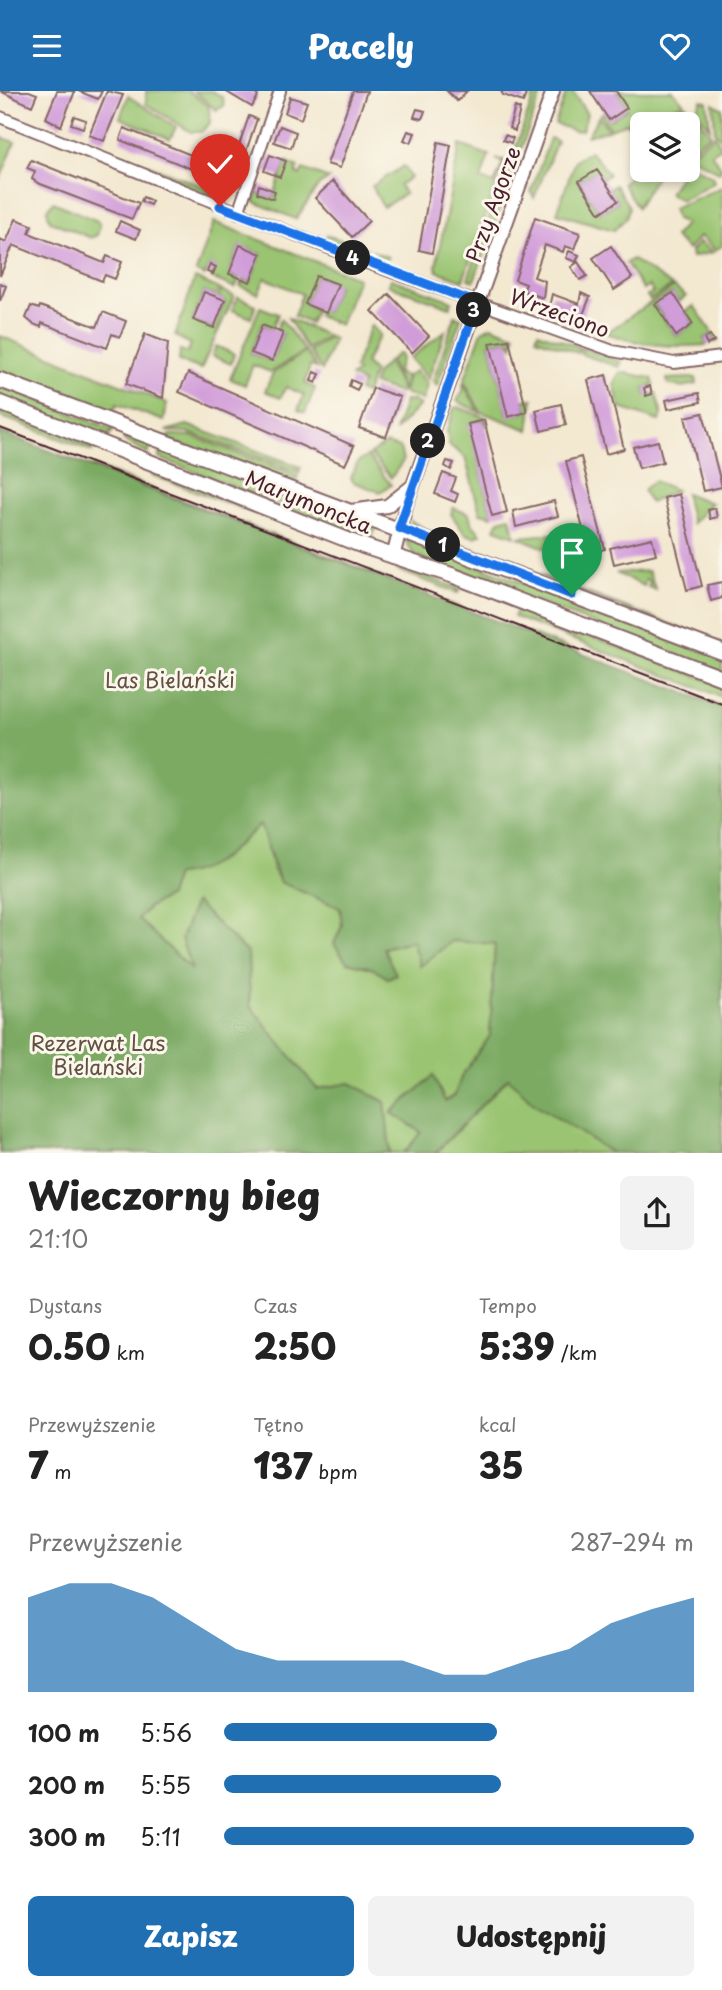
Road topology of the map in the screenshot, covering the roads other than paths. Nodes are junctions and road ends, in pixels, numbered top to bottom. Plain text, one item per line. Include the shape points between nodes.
1 (280, 91) edge
2 (553, 91) edge
3 (0, 117) edge
4 (238, 213) junction
5 (477, 303) junction
6 (722, 357) edge
7 (0, 380) edge
8 (0, 403) edge
9 (121, 427) junction
10 (114, 446) junction
11 (412, 487) junction
12 (351, 511) junction
13 (399, 528) junction
14 (393, 557) junction
15 (722, 652) edge
16 (722, 678) edge

1 - 4 street
2 - 5 street, Przy Agorze
3 - 4 street, Wrzeciono
4 - 5 street, Wrzeciono
5 - 6 street, Wrzeciono via 632,357 685,363
5 - 11 street, Przy Agorze
7 - 9 main road, Marymoncka
8 - 10 main road, Marymoncka
9 - 10 main road
9 - 12 main road, Marymoncka
10 - 14 main road, Marymoncka
11 - 12 street via 384,507
11 - 13 street, Przy Agorze
12 - 13 main road, Marymoncka
13 - 14 street, Przy Agorze
13 - 15 main road, Marymoncka
14 - 16 main road, Marymoncka

